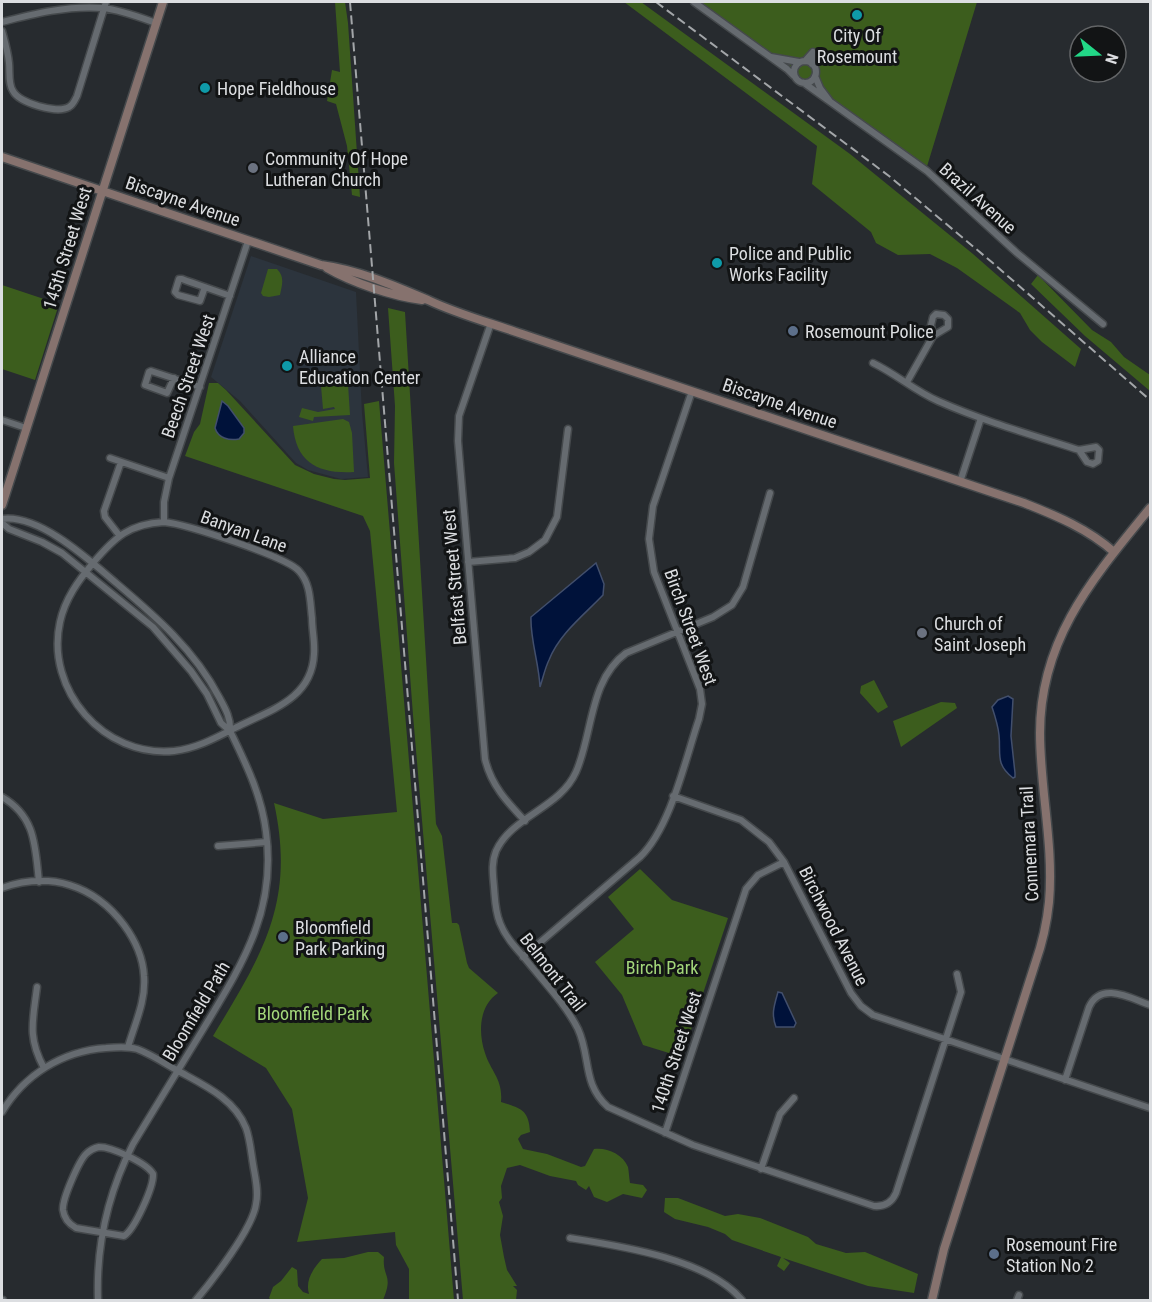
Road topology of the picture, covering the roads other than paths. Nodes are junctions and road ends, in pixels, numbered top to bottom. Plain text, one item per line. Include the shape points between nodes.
1 (163, 2) edge
2 (694, 2) edge
3 (105, 5) edge
4 (2, 22) edge
5 (156, 23) junction
6 (2, 31) edge
7 (768, 56) junction
8 (802, 61) junction
9 (812, 64) junction
10 (794, 76) junction
11 (815, 76) junction
12 (804, 83) junction
13 (829, 100) junction
14 (2, 157) edge
15 (102, 191) junction
16 (248, 241) junction
17 (205, 287) junction
18 (230, 296) junction
19 (491, 322) junction
20 (1103, 324) dead end
21 (933, 336) dead end
22 (873, 363) dead end
23 (174, 378) junction
24 (907, 381) junction
25 (200, 387) junction
26 (692, 391) junction
27 (981, 418) junction
28 (2, 420) edge
29 (26, 428) junction
30 (568, 429) dead end
31 (1079, 450) dead end
32 (110, 458) dead end
33 (121, 462) junction
34 (169, 478) junction
35 (960, 482) junction
36 (770, 493) dead end
37 (2, 505) edge
38 (1150, 508) edge
39 (2, 521) edge
40 (164, 522) junction
41 (119, 535) junction
42 (1114, 552) junction
43 (468, 562) junction
44 (93, 564) junction
45 (86, 572) junction
46 (677, 631) junction
47 (230, 731) junction
48 (674, 796) junction
49 (2, 797) edge
50 (525, 821) junction
51 (267, 842) junction
52 (218, 846) dead end
53 (784, 862) junction
54 (39, 882) junction
55 (2, 888) edge
56 (523, 957) junction
57 (957, 974) dead end
58 (38, 987) dead end
59 (1150, 1005) edge
60 (946, 1040) junction
61 (128, 1047) junction
62 (1005, 1060) junction
63 (44, 1068) junction
64 (178, 1071) junction
65 (1065, 1080) junction
66 (795, 1098) dead end
67 (1150, 1108) edge
68 (2, 1112) edge
69 (665, 1133) junction
70 (127, 1157) junction
71 (761, 1169) junction
72 (102, 1233) junction
73 (570, 1238) dead end
74 (98, 1300) edge
75 (196, 1300) edge
76 (742, 1300) edge
77 (932, 1300) edge

1 - 5 street, 145th Street West
2 - 7 street, Brazil Avenue
3 - 4 street
3 - 5 street
3 - 6 street via 77,96 63,110 53,110 14,94
5 - 15 street, 145th Street West
7 - 8 street, Brazil Avenue
7 - 10 street, Brazil Avenue
8 - 9 street, Brazil Avenue
8 - 9 street via 813,52
8 - 10 street
9 - 11 street, Brazil Avenue
10 - 12 street, Brazil Avenue
11 - 12 street
11 - 13 street, Brazil Avenue
12 - 13 street, Brazil Avenue
13 - 20 street, Brazil Avenue via 927,171
14 - 15 street, Biscayne Avenue
15 - 16 street, Biscayne Avenue
15 - 29 street, 145th Street West
16 - 18 street, Beech Street West
16 - 19 street, Biscayne Avenue via 409,290 428,301
17 - 17 street via 179,279 175,292 197,301
17 - 18 street
18 - 25 street, Beech Street West
19 - 26 street, Biscayne Avenue
19 - 43 street, Belfast Street West via 458,424
21 - 24 street
22 - 24 street
23 - 23 street via 150,371 145,385 167,393
23 - 25 street
24 - 27 street via 936,400
25 - 34 street, Beech Street West
26 - 35 street, Biscayne Avenue
26 - 46 street, Birch Street West via 653,506 649,533 654,572
27 - 31 street
27 - 35 street
28 - 29 street
29 - 37 street, 145th Street West
30 - 43 street via 557,517 545,540 515,558
32 - 33 street
33 - 34 street
33 - 41 street via 104,511
34 - 40 street, Beech Street West
35 - 42 street, Biscayne Avenue via 1052,514 1089,532
36 - 46 street, Belmont Trail via 740,594 721,613
38 - 42 street, Connemara Trail
39 - 44 street, Bloomfield Path via 13,518 46,531
39 - 45 street, Bloomfield Path via 9,529 49,546
40 - 41 street, Banyan Lane via 142,525
40 - 47 street, Banyan Lane via 190,527 288,562 301,573 308,588 314,652 307,680 281,707
41 - 44 street, Banyan Lane
42 - 62 street, Connemara Trail via 1072,612 1046,683 1040,730 1049,902 1042,942
43 - 50 street, Belfast Street West via 485,759 498,792
44 - 45 street, Banyan Lane
44 - 47 street, Bloomfield Path via 187,649 216,690 231,720
45 - 47 street, Bloomfield Path via 173,647
45 - 47 street, Banyan Lane via 72,590 58,637 66,685 86,716 123,743 157,751 192,747
46 - 48 street, Birch Street West via 702,697 699,719
46 - 50 street, Belmont Trail via 626,653 610,668 570,783
47 - 51 street, Bloomfield Path via 258,795
48 - 53 street, Birchwood Avenue via 751,826
48 - 56 street, Birch Street West via 663,827 647,850
49 - 54 street via 30,827
50 - 56 street, Belmont Trail via 502,841 492,870 500,923
51 - 52 street
51 - 64 street, Bloomfield Path via 264,898 249,949
53 - 60 street, Birchwood Avenue via 861,1006 881,1019
53 - 69 street, 140th Street West via 758,875 746,889
54 - 55 street
54 - 61 street via 64,883 86,890 118,918 135,943 144,967 144,988
56 - 69 street, Belmont Trail via 575,1024 584,1044 589,1079 598,1097 614,1111
57 - 60 street via 961,992
58 - 63 street via 32,1039
59 - 65 street via 1112,992 1095,998
60 - 62 street, Birchwood Avenue
60 - 71 street, Belmont Trail via 896,1192 889,1202 874,1206
61 - 63 street via 81,1052
61 - 64 street
62 - 65 street, Birchwood Avenue
62 - 77 street, Connemara Trail via 944,1249
63 - 68 street via 24,1083
64 - 70 street, Bloomfield Path
64 - 75 street via 225,1099 240,1116 257,1185 257,1204 250,1223
65 - 67 street, Birchwood Avenue
66 - 71 street via 780,1114
69 - 71 street, Belmont Trail
70 - 72 street, Bloomfield Path
70 - 72 street via 152,1170 153,1182 130,1232 120,1236
70 - 72 street via 104,1147 89,1151 64,1198 64,1215 71,1225
72 - 74 street, Bloomfield Path
73 - 76 street via 631,1248 697,1269 725,1284

